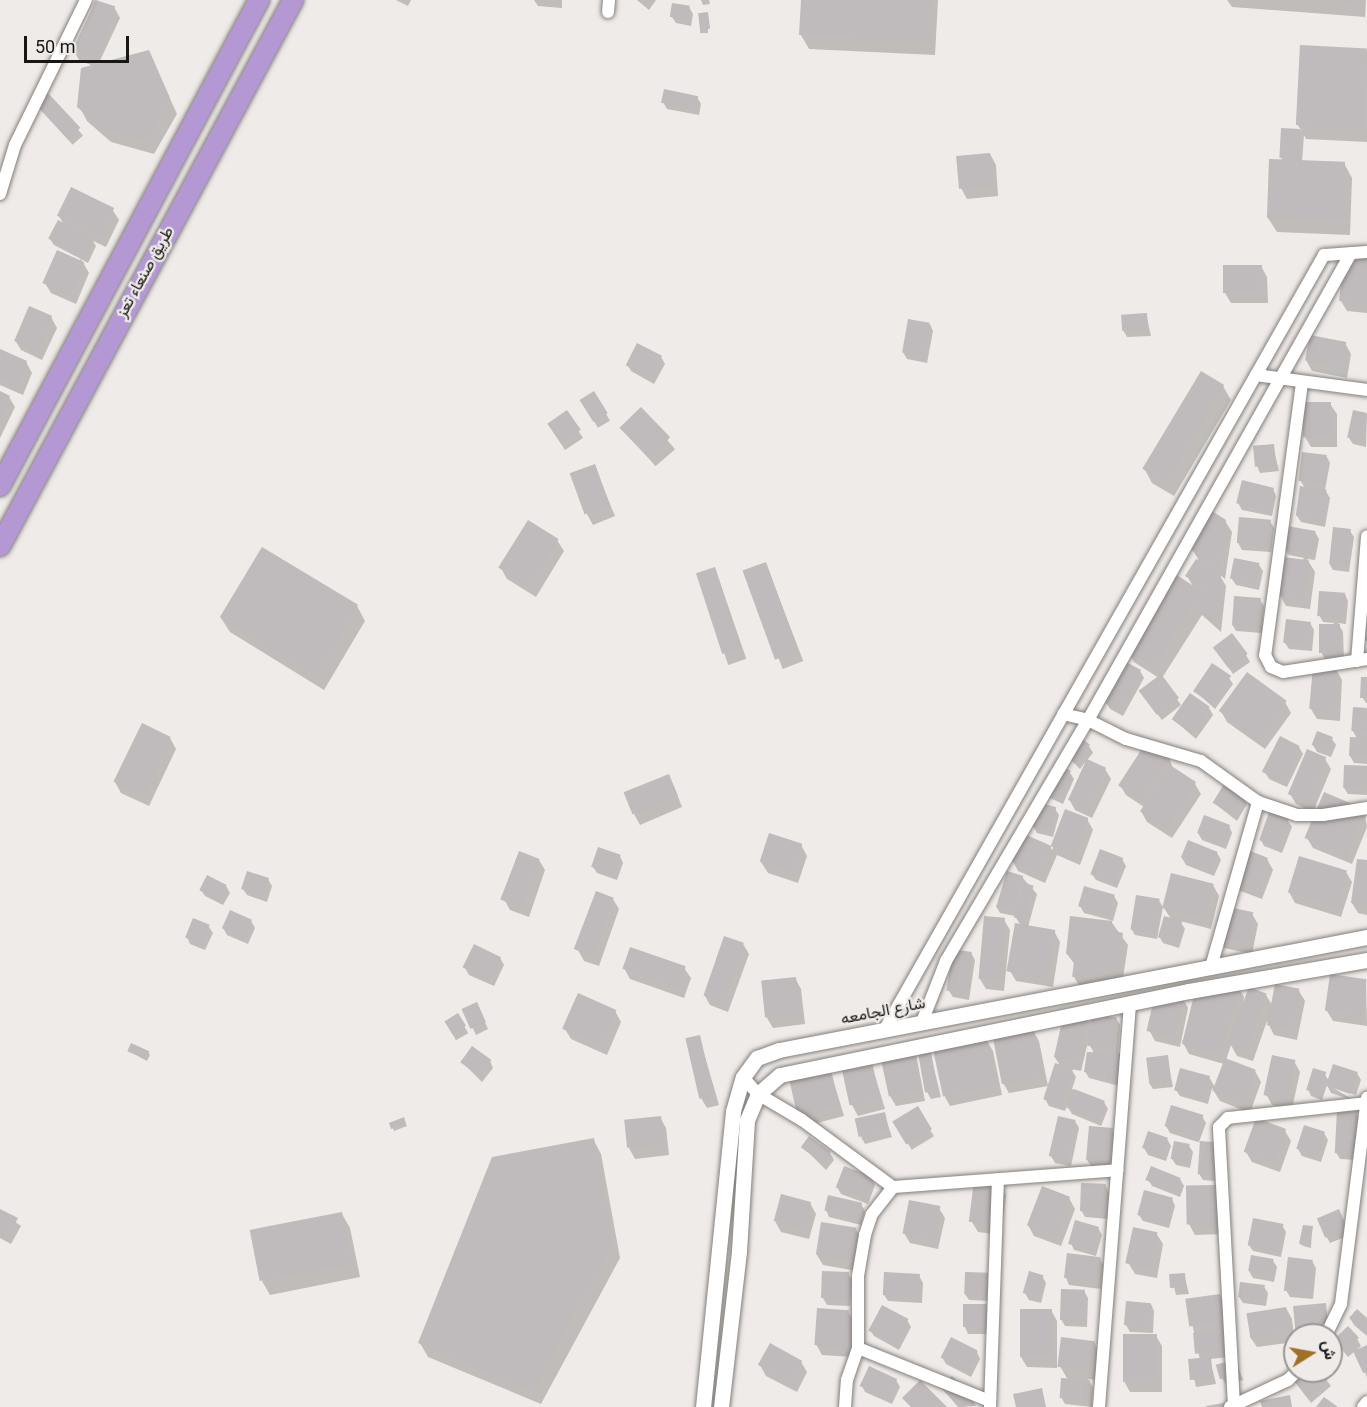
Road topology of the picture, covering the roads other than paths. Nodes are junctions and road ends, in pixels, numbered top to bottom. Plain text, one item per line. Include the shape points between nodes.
1 (86, 0) edge
2 (259, 0) edge
3 (293, 0) edge
4 (0, 194) edge
5 (1367, 252) edge
6 (1351, 253) junction
7 (1256, 375) junction
8 (1281, 379) junction
9 (1302, 383) junction
10 (1367, 390) edge
11 (0, 486) edge
12 (1367, 536) edge
13 (0, 546) edge
14 (1362, 660) edge
15 (1063, 714) junction
16 (1088, 720) junction
17 (1258, 802) junction
18 (1367, 808) edge
19 (1367, 938) edge
20 (1367, 960) edge
21 (1211, 967) junction
22 (1130, 1004) junction
23 (922, 1022) junction
24 (885, 1029) junction
25 (743, 1077) junction
26 (758, 1094) junction
27 (1367, 1098) edge
28 (1366, 1103) edge
29 (1365, 1130) edge
30 (1117, 1170) junction
31 (998, 1179) junction
32 (893, 1187) junction
33 (1332, 1323) edge
34 (858, 1348) junction
35 (1283, 1379) edge
36 (1367, 1402) edge
37 (990, 1404) edge
38 (703, 1407) edge
39 (721, 1407) edge
40 (845, 1407) edge
41 (1099, 1407) edge
42 (1231, 1407) edge
43 (1363, 1407) edge

1 - 4 street via 15,145
2 - 11 highway, طريق صنعاء تعز
3 - 13 highway, طريق صنعاء تعز
5 - 6 street
6 - 7 street via 1324,255
6 - 8 street
7 - 8 street
7 - 15 street
8 - 9 street
8 - 16 street
9 - 10 street
9 - 14 street via 1265,655 1271,667 1283,672
12 - 14 street
15 - 16 street
15 - 24 street
16 - 17 street via 1126,739 1201,761
16 - 23 street via 946,961
17 - 18 street via 1297,814 1323,815
17 - 21 street
19 - 21 street, شارع الجامعه
20 - 22 street
21 - 23 street, شارع الجامعه
22 - 26 street via 780,1075
22 - 30 street
23 - 24 street, شارع الجامعه
24 - 25 street, شارع الجامعه via 779,1050 757,1058
25 - 26 street
25 - 38 street via 728,1144
26 - 32 street via 802,1120
26 - 39 street via 747,1120 739,1251
27 - 28 street
28 - 29 street
28 - 42 street via 1228,1118 1219,1127
29 - 33 street via 1341,1304
30 - 31 street
30 - 41 street
31 - 32 street
31 - 37 street
32 - 34 street via 872,1214 865,1235 858,1276
34 - 37 street
34 - 40 street via 847,1380
35 - 42 street
36 - 43 street

